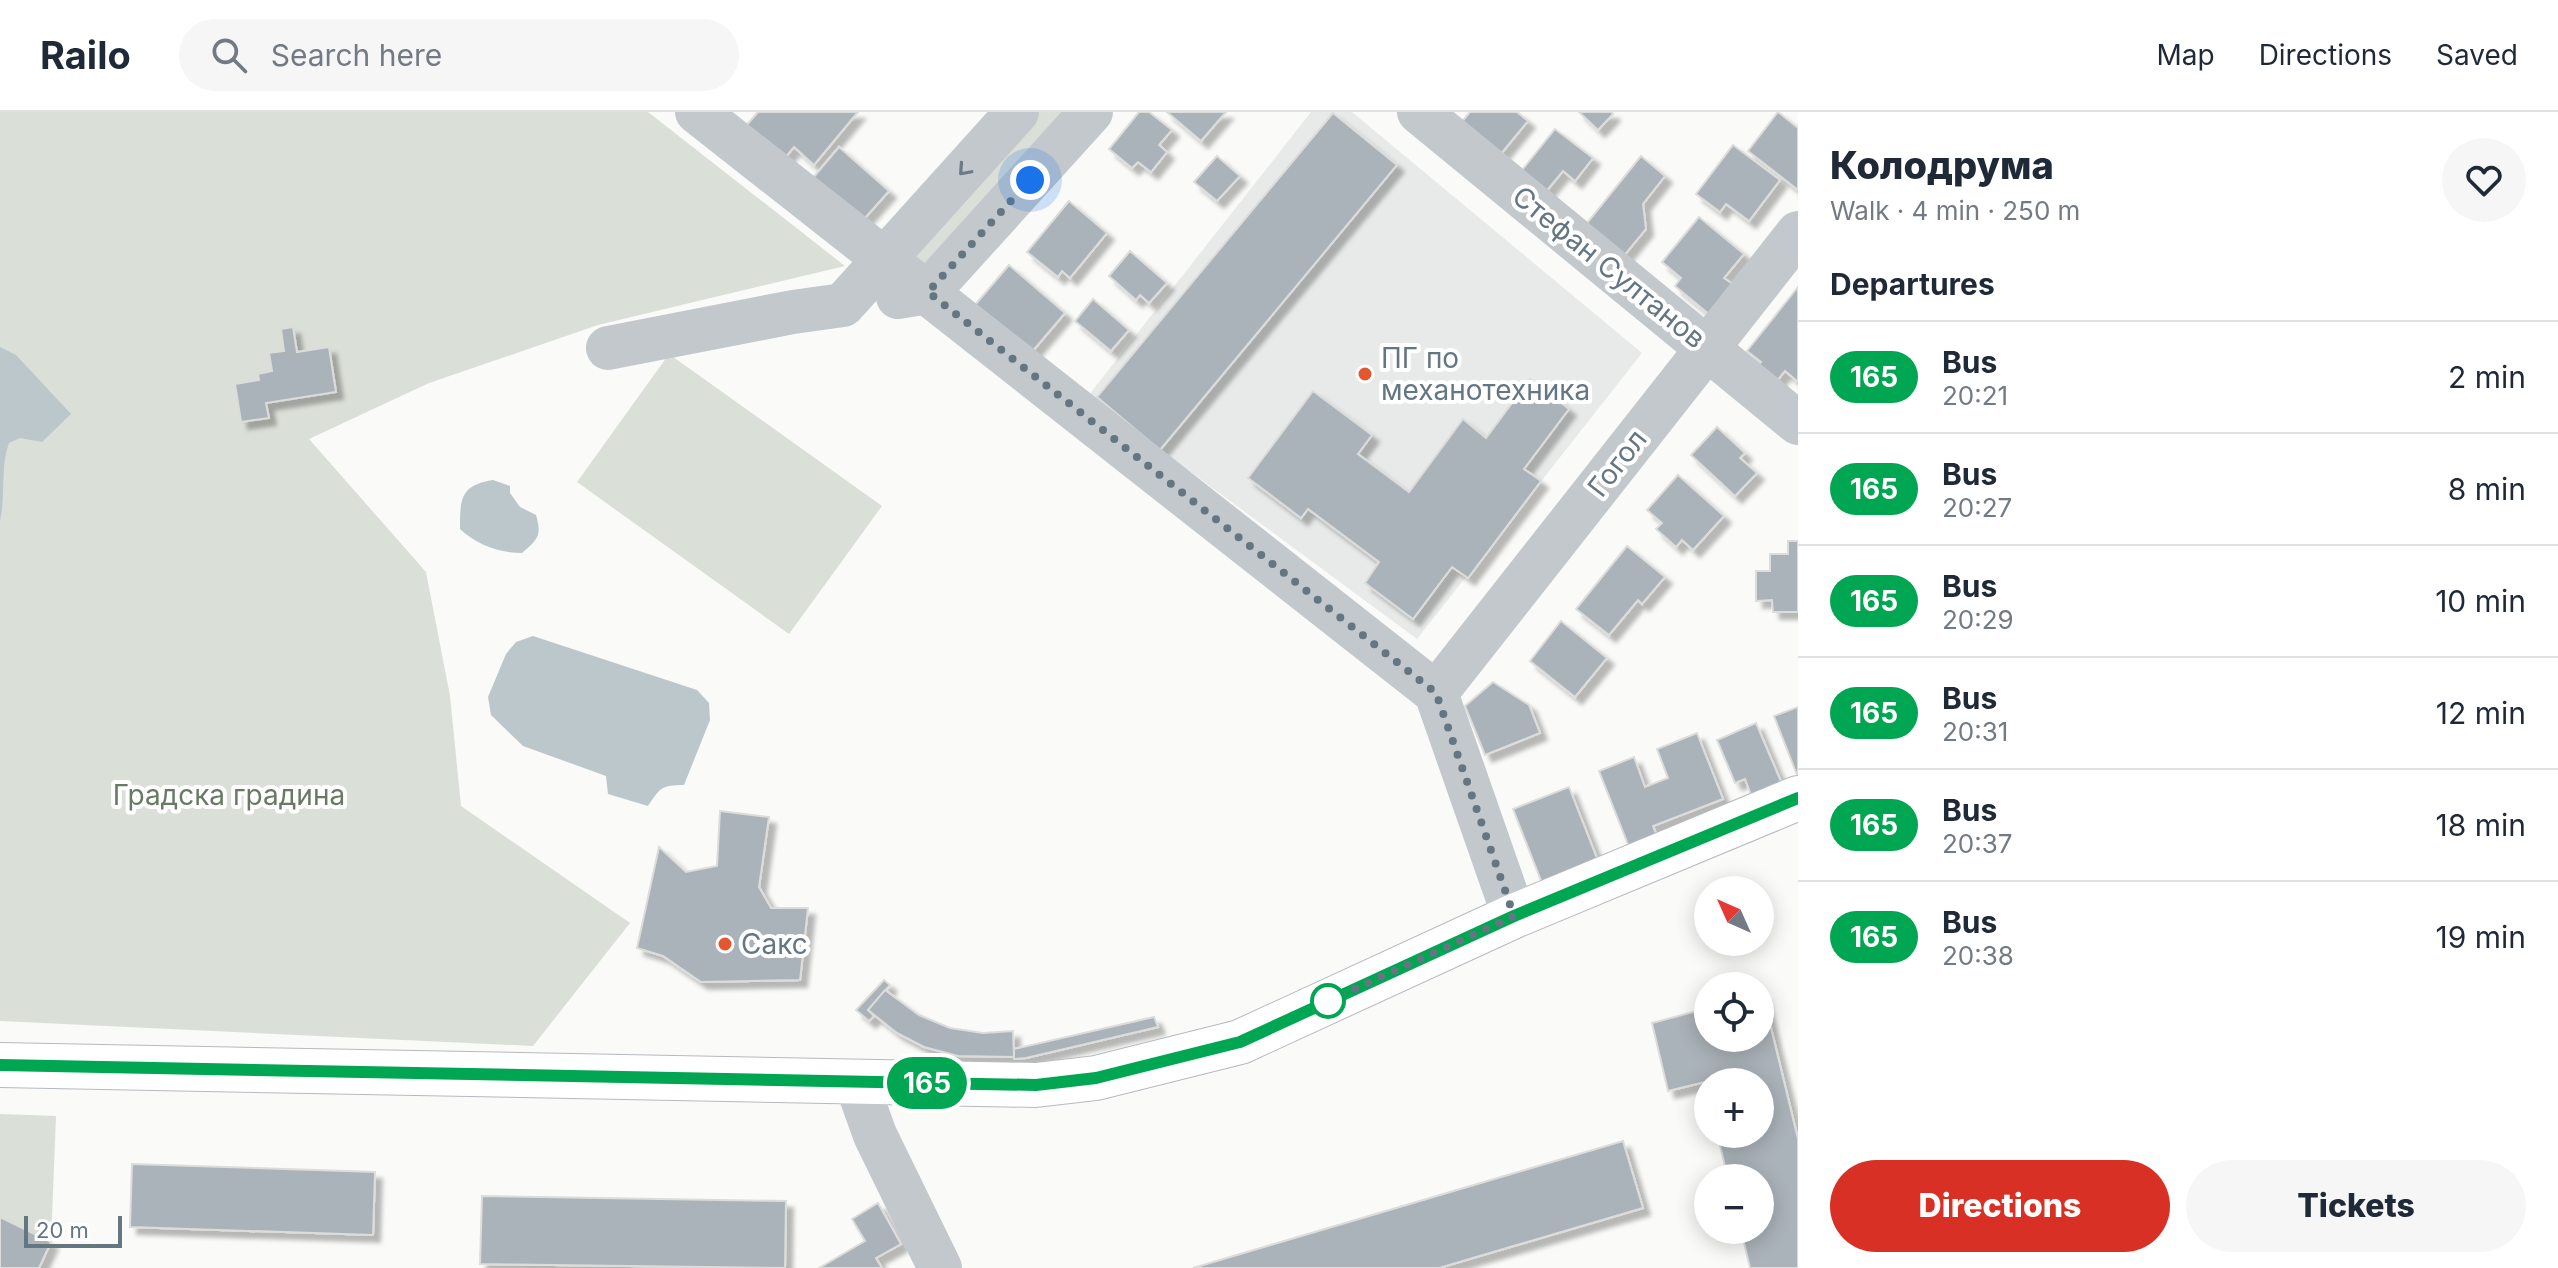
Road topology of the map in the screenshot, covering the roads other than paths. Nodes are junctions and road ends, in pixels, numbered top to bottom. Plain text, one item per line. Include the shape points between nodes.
1 (1017, 112) edge
2 (1091, 112) edge
3 (1419, 112) edge
4 (707, 115) edge
5 (1798, 233) edge
6 (883, 258) junction
7 (928, 292) junction
8 (843, 305) junction
9 (608, 348) dead end
10 (1708, 348) junction
11 (1798, 423) edge
12 (1436, 693) junction
13 (1798, 798) edge
14 (1514, 916) junction
15 (0, 1065) edge
16 (856, 1082) junction
17 (940, 1268) edge

1 -> 6 street
2 - 7 street
3 - 10 street, Стефан Султанов
4 - 6 street
5 - 10 street, Гогол
6 - 7 street
6 - 8 street
7 - 8 street
7 - 12 street
8 - 9 street
10 - 11 street, Стефан Султанов
10 - 12 street, Гогол
12 - 14 street
13 - 14 main road
14 - 16 main road via 1240,1042 1096,1078 1036,1085
15 - 16 main road
16 - 17 street via 875,1135

